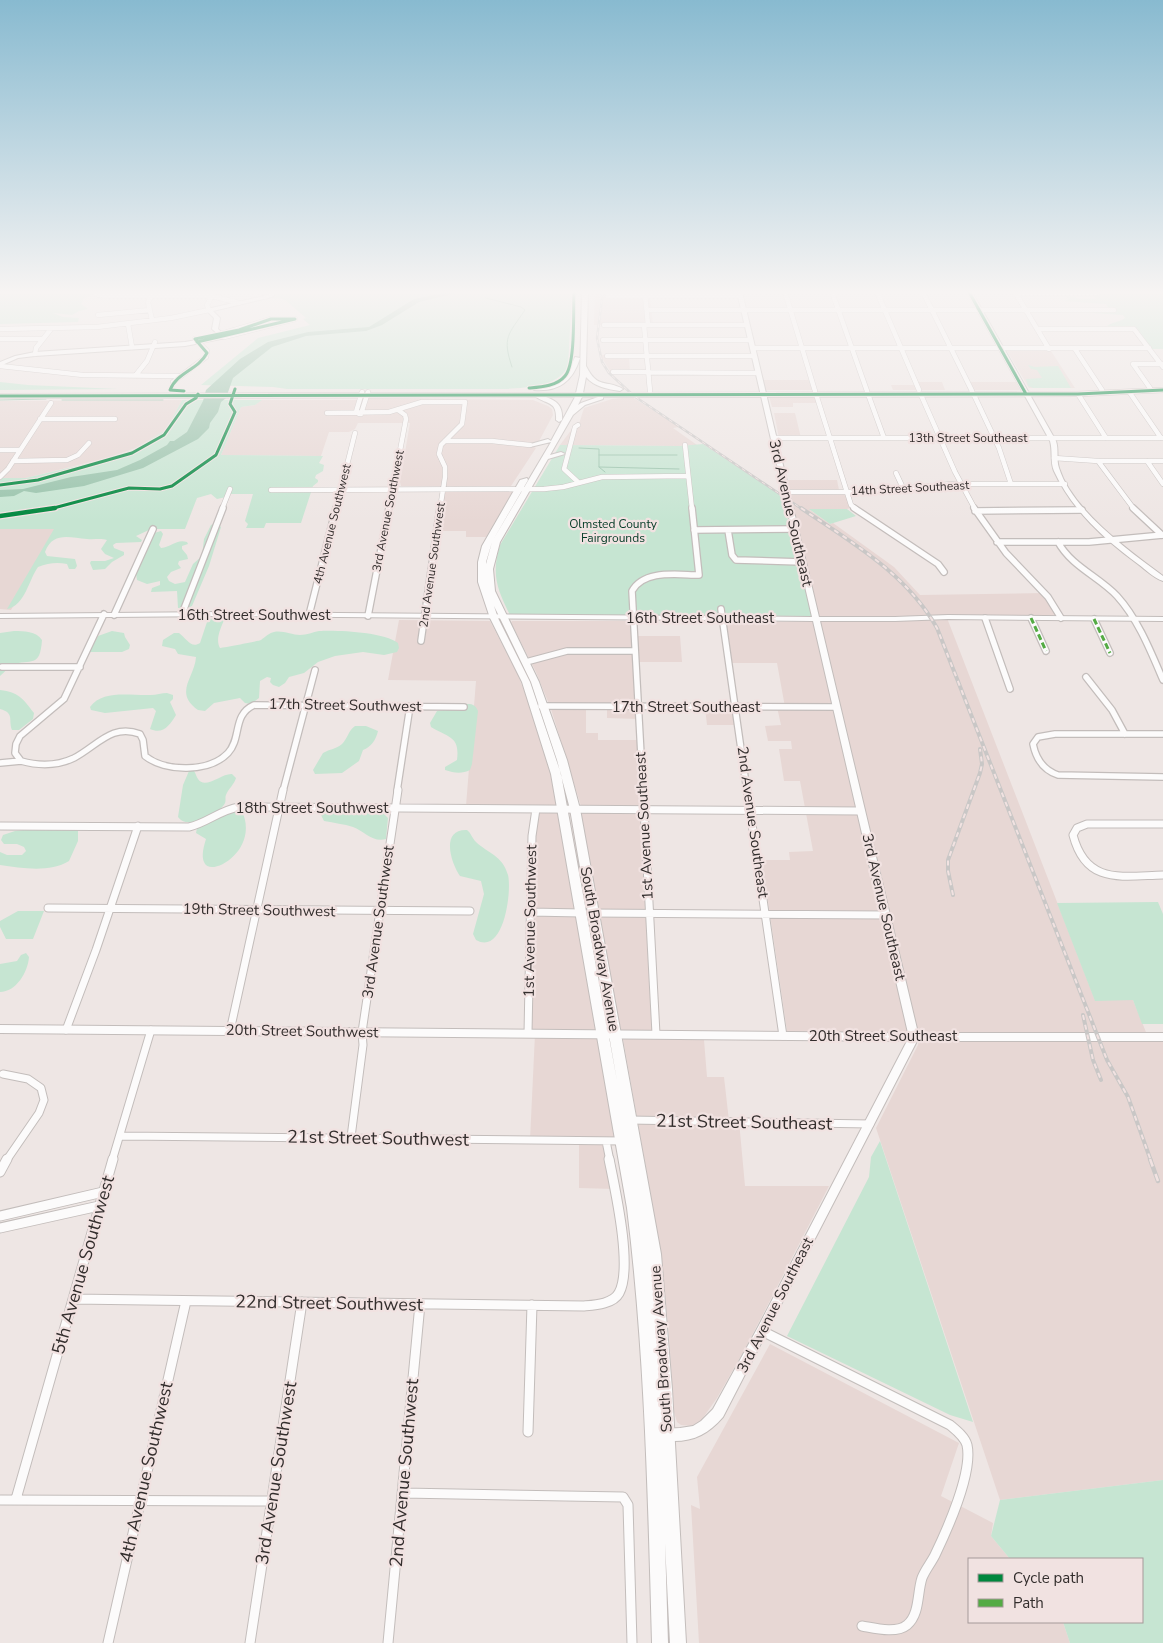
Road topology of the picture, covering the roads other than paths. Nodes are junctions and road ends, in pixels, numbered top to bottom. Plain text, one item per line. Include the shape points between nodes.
1 (29, 369) edge
2 (141, 369) edge
3 (189, 369) edge
4 (574, 369) edge
5 (577, 369) edge
6 (582, 369) edge
7 (585, 369) edge
8 (648, 369) edge
9 (757, 369) edge
10 (809, 369) edge
11 (860, 369) edge
12 (909, 369) edge
13 (961, 369) edge
14 (1012, 369) edge
15 (1088, 369) edge
16 (1136, 369) edge
17 (613, 372) dead end
18 (648, 373) junction
19 (758, 373) junction
20 (135, 376) junction
21 (179, 376) junction
22 (173, 382) dead end
23 (1150, 388) junction
24 (1163, 389) edge
25 (1102, 390) junction
26 (648, 391) junction
27 (87, 392) junction
28 (506, 392) junction
29 (577, 392) junction
30 (763, 392) junction
31 (815, 392) junction
32 (868, 392) junction
33 (920, 392) junction
34 (1025, 392) junction
35 (973, 393) junction
36 (1130, 393) junction
37 (0, 394) edge
38 (192, 394) junction
39 (365, 394) junction
40 (630, 394) junction
41 (1078, 394) junction
42 (53, 400) junction
43 (399, 411) junction
44 (360, 413) junction
45 (40, 419) junction
46 (115, 419) dead end
47 (564, 420) junction
48 (578, 425) dead end
49 (355, 433) dead end
50 (773, 438) junction
51 (829, 438) junction
52 (884, 438) junction
53 (940, 438) junction
54 (995, 438) junction
55 (1051, 438) junction
56 (1106, 438) junction
57 (1162, 438) edge
58 (445, 441) junction
59 (89, 443) dead end
60 (549, 444) junction
61 (530, 445) junction
62 (685, 445) dead end
63 (0, 450) edge
64 (20, 450) junction
65 (564, 454) junction
66 (543, 455) junction
67 (1054, 458) junction
68 (13, 461) junction
69 (1098, 461) junction
70 (1147, 461) junction
71 (1163, 461) edge
72 (896, 473) dead end
73 (688, 476) junction
74 (0, 477) edge
75 (578, 482) junction
76 (959, 484) junction
77 (1011, 484) junction
78 (1065, 484) junction
79 (1163, 484) edge
80 (903, 488) junction
81 (230, 489) dead end
82 (446, 489) junction
83 (521, 489) junction
84 (270, 490) dead end
85 (341, 490) junction
86 (393, 490) junction
87 (786, 492) junction
88 (846, 492) junction
89 (1082, 510) junction
90 (975, 511) junction
91 (153, 529) dead end
92 (694, 530) junction
93 (728, 530) junction
94 (795, 530) junction
95 (1162, 535) edge
96 (1112, 540) junction
97 (997, 542) junction
98 (1058, 542) junction
99 (802, 562) junction
100 (944, 572) dead end
101 (1163, 579) edge
102 (721, 609) dead end
103 (104, 614) junction
104 (182, 614) junction
105 (0, 615) edge
106 (114, 615) junction
107 (309, 615) junction
108 (368, 616) junction
109 (424, 617) junction
110 (494, 618) junction
111 (504, 618) junction
112 (632, 618) junction
113 (723, 618) junction
114 (816, 618) junction
115 (985, 618) junction
116 (1031, 618) junction
117 (1062, 618) junction
118 (1094, 618) junction
119 (1132, 619) junction
120 (1163, 619) edge
121 (421, 641) dead end
122 (634, 651) junction
123 (1046, 652) dead end
124 (1110, 653) dead end
125 (526, 662) junction
126 (2, 667) dead end
127 (80, 667) junction
128 (316, 670) dead end
129 (1086, 676) dead end
130 (1163, 680) edge
131 (1010, 689) dead end
132 (305, 706) junction
133 (410, 706) junction
134 (540, 706) junction
135 (464, 707) dead end
136 (637, 707) junction
137 (736, 707) junction
138 (836, 707) junction
139 (1124, 734) junction
140 (1163, 734) edge
141 (21, 761) junction
142 (0, 764) edge
143 (1163, 777) edge
144 (279, 807) junction
145 (395, 808) junction
146 (536, 809) junction
147 (569, 809) junction
148 (644, 810) junction
149 (751, 810) junction
150 (861, 811) junction
151 (1163, 824) edge
152 (0, 826) edge
153 (138, 826) junction
154 (1163, 875) edge
155 (48, 908) dead end
156 (110, 908) junction
157 (257, 910) junction
158 (379, 911) junction
159 (470, 911) dead end
160 (530, 912) junction
161 (588, 913) junction
162 (649, 913) junction
163 (766, 914) junction
164 (886, 915) junction
165 (0, 1029) edge
166 (66, 1030) junction
167 (151, 1030) junction
168 (230, 1031) junction
169 (362, 1032) junction
170 (528, 1033) junction
171 (603, 1034) junction
172 (616, 1034) junction
173 (656, 1034) junction
174 (783, 1036) junction
175 (914, 1037) junction
176 (1163, 1037) edge
177 (3, 1074) dead end
178 (625, 1120) junction
179 (870, 1124) junction
180 (120, 1136) junction
181 (351, 1138) junction
182 (606, 1141) junction
183 (628, 1141) junction
184 (0, 1172) edge
185 (103, 1192) junction
186 (99, 1206) junction
187 (0, 1216) edge
188 (0, 1228) edge
189 (73, 1299) junction
190 (186, 1301) junction
191 (302, 1302) junction
192 (420, 1304) junction
193 (532, 1305) junction
194 (762, 1331) junction
195 (528, 1432) dead end
196 (660, 1435) junction
197 (402, 1493) junction
198 (16, 1499) junction
199 (139, 1499) junction
200 (0, 1500) edge
201 (271, 1501) junction
202 (862, 1626) dead end
203 (108, 1643) edge
204 (250, 1643) edge
205 (388, 1643) edge
206 (632, 1643) edge
207 (660, 1643) edge
208 (678, 1643) edge

1 - 20 street
2 - 20 street
3 - 21 street
4 - 28 main road via 572,375 560,383
5 - 29 main road, South Broadway Avenue
6 - 29 main road, South Broadway Avenue
7 - 26 main road via 587,376 596,383
8 - 18 street
9 - 19 main road, 3rd Avenue Southeast
10 - 31 street
11 - 32 street
12 - 33 street
13 - 35 street
14 - 34 street
15 - 25 street
16 - 23 street
17 - 18 street
18 - 19 street
18 - 26 street
19 - 30 street, 3rd Avenue Southeast
20 - 21 street
21 - 22 street
23 - 24 main road
23 - 25 main road
24 - 36 main road
25 - 34 main road
26 - 29 main road
26 - 30 main road
27 - 37 main road
27 - 38 main road
27 - 42 main road
28 - 29 main road
28 - 39 main road
28 - 47 main road via 549,400 559,408
29 - 40 main road
29 - 47 main road, South Broadway Avenue
30 - 31 main road
30 - 40 main road
30 - 50 street, 3rd Avenue Southeast
31 - 32 main road
31 - 51 street
32 - 33 main road
32 - 33 main road
32 - 52 street
33 - 35 main road
33 - 35 main road via 948,390
33 - 53 street
34 - 35 main road
34 - 41 main road
34 - 55 street
35 - 54 street
36 - 41 main road
36 - 57 street
37 - 42 main road via 49,397
38 - 39 main road
38 - 42 main road
39 - 44 street
40 - 47 main road via 587,402
41 - 56 street
42 - 45 street
43 - 44 street
43 - 58 street via 422,402 465,402 462,424
43 - 86 street, 3rd Avenue Southwest via 406,415 406,419
44 - 44 street via 327,413
45 - 46 street
45 - 64 street
47 - 60 main road, South Broadway Avenue
48 - 65 street
49 - 85 street, 4th Avenue Southwest
50 - 51 street, 13th Street Southeast
50 - 87 street, 3rd Avenue Southeast
51 - 52 street, 13th Street Southeast
51 - 88 street
52 - 53 street, 13th Street Southeast
53 - 54 street, 13th Street Southeast
53 - 76 street
54 - 55 street, 13th Street Southeast
54 - 77 street
55 - 56 street, 13th Street Southeast
55 - 67 street
56 - 57 street, 13th Street Southeast
58 - 61 street
58 - 82 street, 2nd Avenue Southwest via 439,454 446,472
59 - 68 street via 78,455 67,460
60 - 61 main road
60 - 65 main road via 554,451
60 - 66 main road, South Broadway Avenue
61 - 66 main road
62 - 73 street
63 - 64 street
64 - 68 street
65 - 66 main road
65 - 75 street via 564,471
66 - 83 main road, South Broadway Avenue
67 - 69 street
67 - 78 street
68 - 74 street
69 - 70 street
69 - 95 street via 1128,503
70 - 71 street
70 - 79 street
72 - 80 street
73 - 75 street via 612,476
73 - 92 street
75 - 83 street via 552,489
76 - 77 street, 14th Street Southeast
76 - 80 street, 14th Street Southeast
76 - 90 street
77 - 78 street, 14th Street Southeast
78 - 89 street
80 - 88 street, 14th Street Southeast
81 - 104 street
82 - 83 street
82 - 86 street
82 - 109 street, 2nd Avenue Southwest
83 - 110 main road, South Broadway Avenue via 486,546 482,562 483,591
83 - 111 main road, South Broadway Avenue via 490,559 492,591
84 - 85 street
85 - 86 street
85 - 107 street, 4th Avenue Southwest
86 - 108 street, 3rd Avenue Southwest
87 - 88 street, 14th Street Southeast
87 - 94 street, 3rd Avenue Southeast
88 - 100 street via 849,502 858,512 938,564
89 - 90 street
89 - 96 street
90 - 97 street
91 - 106 street
92 - 93 street
92 - 112 street, 1st Avenue Southeast via 699,575 656,576 636,582 632,591
93 - 94 street
93 - 99 street via 732,555 736,560
94 - 99 street, 3rd Avenue Southeast
95 - 96 street
96 - 98 street
96 - 101 street
97 - 98 street
97 - 117 street via 1050,599
98 - 119 street via 1069,558 1118,597
99 - 114 street, 3rd Avenue Southeast
102 - 113 street, 2nd Avenue Southeast
103 - 105 street, 16th Street Southwest
103 - 106 street, 16th Street Southwest
103 - 127 street
104 - 106 street, 16th Street Southwest
104 - 107 street, 16th Street Southwest
107 - 108 street, 16th Street Southwest
108 - 109 street, 16th Street Southwest
109 - 110 street, 16th Street Southwest
109 - 121 street, 2nd Avenue Southwest
110 - 111 street, 16th Street Southeast
110 - 134 main road, South Broadway Avenue
111 - 112 street, 16th Street Southeast
111 - 125 main road, South Broadway Avenue
112 - 113 main road, 16th Street Southeast
112 - 122 street, 1st Avenue Southeast
113 - 114 main road, 16th Street Southeast
113 - 137 street, 2nd Avenue Southeast
114 - 115 street, 16th Street Southeast
114 - 138 street, 3rd Avenue Southeast
115 - 116 street, 16th Street Southeast
115 - 131 street
116 - 117 street, 16th Street Southeast
116 - 123 street
117 - 118 street, 16th Street Southeast
118 - 119 street, 16th Street Southeast
118 - 124 street
119 - 120 street, 16th Street Southeast
119 - 130 street
122 - 125 street via 567,651
122 - 136 street, 1st Avenue Southeast
125 - 134 main road, South Broadway Avenue
126 - 127 street
127 - 141 street via 62,702 18,737 15,752
128 - 132 street
129 - 139 street via 1112,710
132 - 133 street, 17th Street Southwest
132 - 141 street, 17th Street Southwest via 249,706 242,713 229,752 222,759 205,765 154,763 146,756 140,734 127,730 107,736 64,762 37,765
132 - 144 street
133 - 135 street, 17th Street Southwest
133 - 145 street, 3rd Avenue Southwest
134 - 136 street, 17th Street Southeast
134 - 147 main road, South Broadway Avenue via 554,767
136 - 137 street, 17th Street Southeast
136 - 148 street, 1st Avenue Southeast
137 - 138 street, 17th Street Southeast
137 - 149 street, 2nd Avenue Southeast
138 - 150 street, 3rd Avenue Southeast
139 - 140 street
139 - 143 street via 1042,736 1033,744 1037,758 1046,770 1062,776
141 - 142 street
144 - 145 street, 18th Street Southwest
144 - 153 street, 18th Street Southwest via 226,809 195,826
144 - 157 street
145 - 146 street, 18th Street Southwest
145 - 158 street, 3rd Avenue Southwest
146 - 147 street, 18th Street Southwest
146 - 160 street, 1st Avenue Southwest
147 - 148 street, 18th Street Southwest
147 - 161 main road, South Broadway Avenue
148 - 149 street, 18th Street Southwest
148 - 162 street, 1st Avenue Southeast
149 - 150 street, 18th Street Southwest
149 - 163 street, 2nd Avenue Southeast
150 - 164 street, 3rd Avenue Southeast
151 - 154 street via 1084,825 1074,832 1073,838 1084,864 1099,873 1112,876
152 - 153 street, 18th Street Southwest
153 - 156 street
155 - 156 street, 19th Street Southwest
156 - 157 street, 19th Street Southwest
156 - 166 street
157 - 158 street, 19th Street Southwest
157 - 168 street
158 - 159 street, 19th Street Southwest
158 - 169 street, 3rd Avenue Southwest
160 - 161 street
160 - 170 street, 1st Avenue Southwest
161 - 162 street
161 - 171 main road, South Broadway Avenue
161 - 172 main road, South Broadway Avenue
162 - 163 street
162 - 173 street, 1st Avenue Southeast
163 - 164 street
163 - 174 street, 2nd Avenue Southeast
164 - 175 street, 3rd Avenue Southeast
165 - 166 street, 20th Street Southwest
166 - 167 street, 20th Street Southwest
167 - 168 street, 20th Street Southwest
167 - 180 street, 5th Avenue Southwest
168 - 169 street, 20th Street Southwest
169 - 170 street, 20th Street Southwest
169 - 181 street, 3rd Avenue Southwest
170 - 171 street, 20th Street Southwest
171 - 172 street, 20th Street Southeast
171 - 178 main road, South Broadway Avenue
172 - 173 street, 20th Street Southeast
172 - 178 main road, South Broadway Avenue
173 - 174 street, 20th Street Southeast
174 - 175 street, 20th Street Southeast
175 - 176 street, 20th Street Southeast
175 - 179 street, 3rd Avenue Southeast
177 - 184 street via 26,1077 34,1082 42,1092 43,1103 38,1116
178 - 179 street, 21st Street Southeast
178 - 183 main road, South Broadway Avenue
179 - 194 street, 3rd Avenue Southeast
180 - 181 street, 21st Street Southwest
180 - 185 street, 5th Avenue Southwest
181 - 182 street, 21st Street Southwest
182 - 183 street, 21st Street Southwest
182 - 193 street, 22nd Street Southwest via 619,1216 624,1278 621,1289 614,1298 600,1304
183 - 196 main road, South Broadway Avenue via 648,1355
185 - 186 street, 5th Avenue Southwest
185 - 187 street
186 - 188 street
186 - 189 street, 5th Avenue Southwest
189 - 190 street, 22nd Street Southwest
189 - 198 street, 5th Avenue Southwest
190 - 191 street, 22nd Street Southwest
190 - 199 street, 4th Avenue Southwest
191 - 192 street, 22nd Street Southwest
191 - 201 street, 3rd Avenue Southwest
192 - 193 street, 22nd Street Southwest
192 - 197 street, 2nd Avenue Southwest
193 - 195 street
194 - 196 street, 3rd Avenue Southeast via 713,1419 690,1434
194 - 202 street via 950,1425 967,1444 968,1470 936,1553 921,1580 912,1619 906,1627 898,1629
196 - 207 main road, South Broadway Avenue
196 - 208 main road, South Broadway Avenue
197 - 205 street, 2nd Avenue Southwest
197 - 206 street via 623,1497 628,1505
198 - 199 street
198 - 200 street
199 - 201 street
199 - 203 street, 4th Avenue Southwest
201 - 204 street, 3rd Avenue Southwest

